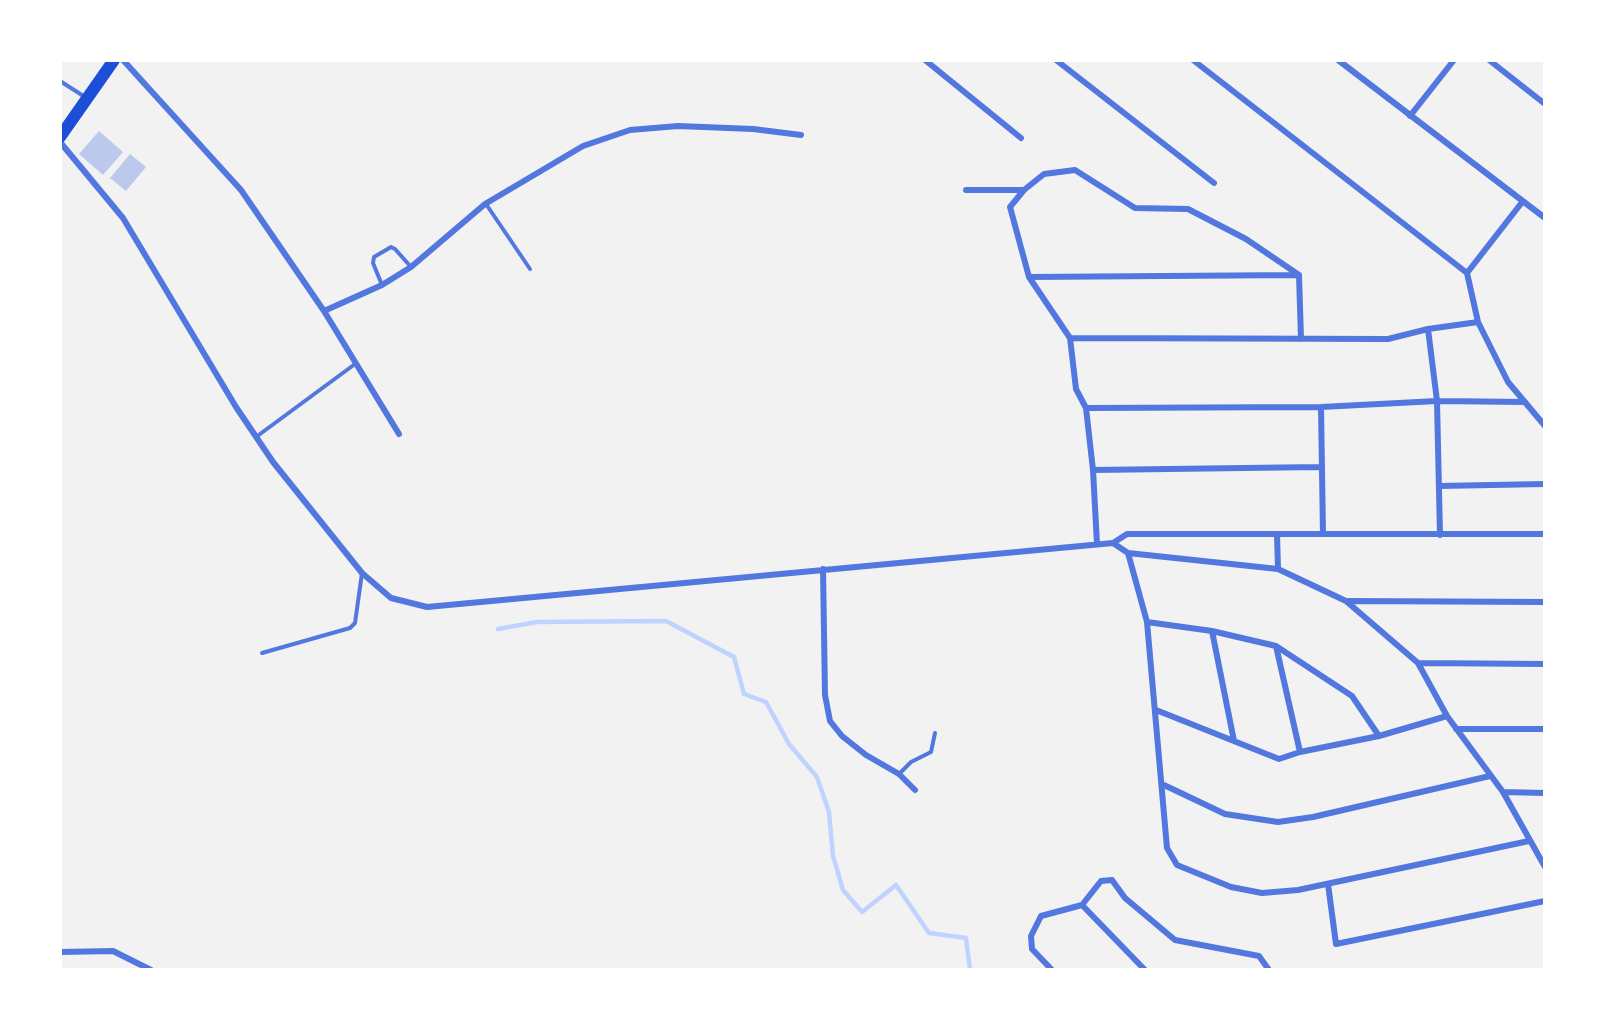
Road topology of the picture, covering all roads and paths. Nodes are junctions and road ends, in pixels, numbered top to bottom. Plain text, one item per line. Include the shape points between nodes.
1 (114, 60) edge
2 (123, 60) edge
3 (925, 60) edge
4 (1056, 60) edge
5 (1193, 60) edge
6 (1338, 60) edge
7 (1454, 60) edge
8 (1489, 60) edge
9 (60, 81) edge
10 (88, 99) junction
11 (1545, 104) edge
12 (1410, 116) junction
13 (801, 135) dead end
14 (60, 137) edge
15 (1021, 138) dead end
16 (60, 142) edge
17 (1214, 183) dead end
18 (966, 190) dead end
19 (1024, 190) junction
20 (1522, 201) junction
21 (485, 204) junction
22 (1545, 218) edge
23 (411, 267) junction
24 (530, 269) dead end
25 (1467, 273) junction
26 (1299, 275) junction
27 (1029, 277) junction
28 (382, 285) junction
29 (324, 311) junction
30 (1479, 322) junction
31 (1428, 329) junction
32 (1070, 338) junction
33 (1301, 339) junction
34 (355, 364) junction
35 (1437, 401) junction
36 (1525, 402) junction
37 (1321, 407) junction
38 (1086, 408) junction
39 (1545, 426) edge
40 (399, 434) dead end
41 (256, 436) junction
42 (1320, 467) junction
43 (1093, 470) junction
44 (1545, 484) edge
45 (1439, 486) junction
46 (1277, 534) junction
47 (1323, 534) junction
48 (1545, 534) edge
49 (1440, 535) junction
50 (1113, 543) junction
51 (1097, 544) junction
52 (1128, 553) junction
53 (823, 569) junction
54 (1278, 569) junction
55 (362, 573) junction
56 (1346, 601) junction
57 (1545, 602) edge
58 (1148, 622) junction
59 (1212, 630) junction
60 (1276, 646) junction
61 (262, 653) dead end
62 (1418, 663) junction
63 (1545, 664) edge
64 (1156, 710) junction
65 (1448, 716) junction
66 (1456, 729) junction
67 (1545, 729) edge
68 (935, 733) dead end
69 (1379, 736) junction
70 (1234, 741) junction
71 (1300, 752) junction
72 (899, 774) junction
73 (1490, 776) junction
74 (1164, 785) junction
75 (915, 790) dead end
76 (1503, 792) junction
77 (1545, 793) edge
78 (1529, 841) junction
79 (1544, 864) edge
80 (1328, 884) junction
81 (1545, 901) edge
82 (1082, 905) junction
83 (60, 952) edge
84 (151, 970) edge
85 (1052, 970) edge
86 (1145, 970) edge
87 (1269, 970) edge

1 - 10 main road
2 - 29 street via 241,190
3 - 15 street
4 - 17 street
5 - 25 street
6 - 12 street
7 - 12 street
8 - 11 street
9 - 10 lane
10 - 14 main road
12 - 20 street
13 - 21 street via 689,126 630,130 583,146
16 - 41 street via 123,218
18 - 19 street
19 - 26 street via 1044,174 1075,170 1135,208 1188,209 1246,238
19 - 27 street via 1010,207
20 - 22 street
20 - 25 street
21 - 23 street
21 - 24 lane
23 - 28 street
23 - 28 lane via 391,247 374,257 373,268
25 - 30 street
26 - 27 street
26 - 33 street
27 - 32 street
28 - 29 street
29 - 34 street
30 - 31 street
30 - 36 street via 1508,382
31 - 33 street via 1388,339
31 - 35 street
32 - 33 street
32 - 38 street via 1076,389
34 - 40 street
34 - 41 lane
35 - 36 street
35 - 37 street
35 - 45 street
36 - 39 street
37 - 38 street
37 - 42 street
38 - 43 street
41 - 55 street
42 - 43 street
42 - 47 street
43 - 51 street
44 - 45 street
45 - 49 street
46 - 47 street
46 - 50 street via 1127,534
46 - 54 street
47 - 49 street
48 - 49 street
50 - 51 street
50 - 52 street
51 - 53 street
52 - 54 street
52 - 58 street
53 - 55 street via 427,607 391,598
53 - 72 street via 825,695 830,721 842,736
54 - 56 street
55 - 61 lane via 355,623 350,628
56 - 57 street
56 - 62 street
58 - 59 street
58 - 64 street
59 - 60 street
59 - 70 street
60 - 69 street via 1352,696
60 - 71 street
62 - 63 street
62 - 65 street
64 - 70 street
64 - 74 street
65 - 66 street
65 - 69 street
66 - 67 street
66 - 73 street
68 - 72 lane via 931,752 911,762
69 - 71 street
70 - 71 street via 1279,759
72 - 75 street
73 - 74 street via 1278,822 1225,814
73 - 76 street
74 - 80 street via 1167,848 1177,865 1231,887 1263,893
76 - 77 street
76 - 78 street
78 - 79 street
78 - 80 street
80 - 81 street via 1336,944
82 - 85 street via 1041,916 1031,936 1032,949
82 - 86 street
82 - 87 street via 1101,881 1112,880 1125,898 1175,940 1259,956
83 - 84 street via 113,951

